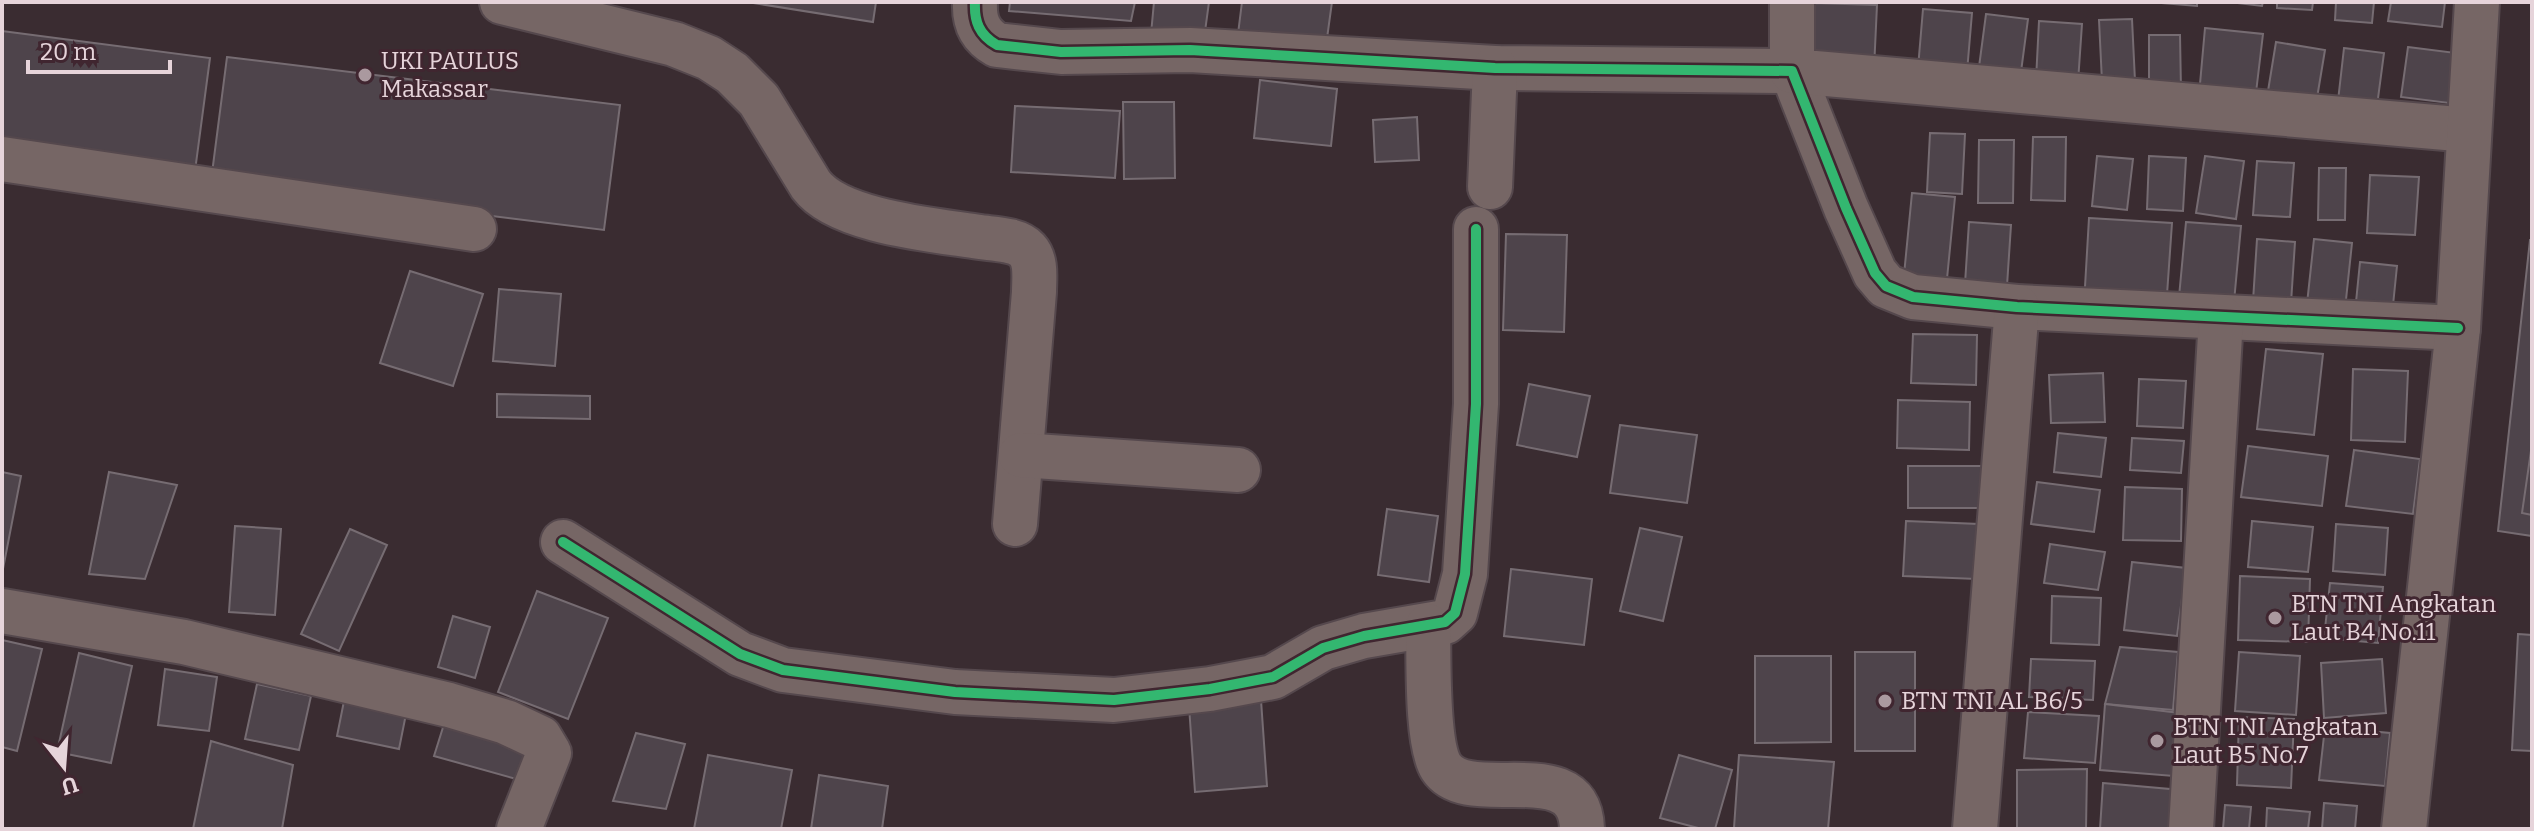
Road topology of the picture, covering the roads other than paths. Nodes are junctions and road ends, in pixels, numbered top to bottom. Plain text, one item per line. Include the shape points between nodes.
1 (502, 2) edge
2 (975, 2) edge
3 (1792, 2) edge
4 (2477, 2) edge
5 (1495, 68) junction
6 (1792, 71) junction
7 (2469, 130) junction
8 (2, 159) edge
9 (1490, 187) dead end
10 (474, 229) dead end
11 (1476, 229) dead end
12 (2017, 307) junction
13 (2221, 318) junction
14 (2458, 328) junction
15 (1021, 455) junction
16 (1238, 470) dead end
17 (1015, 524) dead end
18 (563, 542) dead end
19 (2, 611) edge
20 (1428, 626) junction
21 (519, 829) edge
22 (1582, 829) edge
23 (1975, 829) edge
24 (2191, 829) edge
25 (2404, 829) edge

1 - 15 street via 674,44 709,58 759,100 817,192 846,210 1027,249 1035,267
2 - 5 street via 982,35 997,45 1022,49 1190,50
3 - 6 street
4 - 7 street
5 - 6 street
5 - 9 street
6 - 7 street
6 - 12 street via 1878,278 1913,297
7 - 14 street
8 - 10 street
11 - 20 street via 1476,404 1465,574 1455,613
12 - 13 street
12 - 23 street
13 - 14 street
13 - 24 street
14 - 25 street
15 - 16 street
15 - 17 street
18 - 20 street via 740,654 783,670 955,692 1114,700 1210,689 1273,677 1323,648 1364,636
19 - 21 street via 184,642 506,722 549,748
20 - 22 street via 1433,746 1442,768 1459,781 1554,788 1574,800

